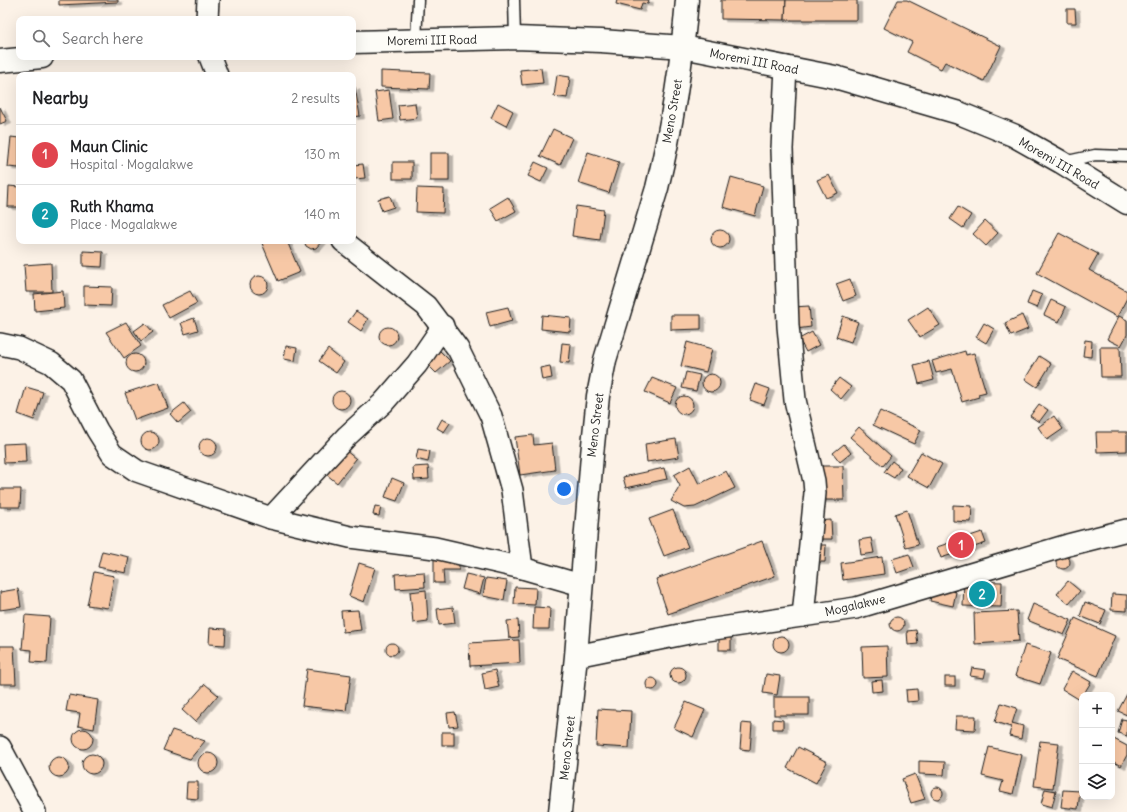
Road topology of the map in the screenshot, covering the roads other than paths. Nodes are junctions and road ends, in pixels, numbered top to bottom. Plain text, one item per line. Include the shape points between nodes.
1 (208, 0) edge
2 (418, 0) edge
3 (514, 0) edge
4 (687, 0) edge
5 (208, 16) edge
6 (515, 38) junction
7 (416, 40) junction
8 (356, 42) edge
9 (683, 47) junction
10 (16, 59) edge
11 (211, 60) edge
12 (0, 61) edge
13 (786, 67) junction
14 (215, 72) edge
15 (1127, 156) edge
16 (1061, 162) junction
17 (1127, 203) edge
18 (347, 244) edge
19 (443, 326) junction
20 (0, 344) edge
21 (271, 518) junction
22 (1127, 530) edge
23 (522, 568) junction
24 (581, 584) junction
25 (803, 616) junction
26 (576, 656) junction
27 (0, 747) edge
28 (35, 812) edge
29 (560, 812) edge

1 - 5 street
2 - 7 lane
3 - 6 lane
4 - 9 street, Meno Street
6 - 7 street, Moremi III Road
6 - 9 street, Moremi III Road
7 - 8 street, Moremi III Road
9 - 13 street, Moremi III Road
9 - 24 street, Meno Street via 657,188 606,360 598,396
10 - 12 street
11 - 14 street
13 - 16 street, Moremi III Road via 835,77 959,113 1012,135
13 - 25 street via 782,149 788,326 795,400 815,493
15 - 16 lane via 1095,155
16 - 17 street, Moremi III Road
18 - 19 street via 426,306
19 - 21 street via 417,364 384,403 347,436
19 - 23 street via 458,349 491,416 512,490
20 - 21 street via 19,348 50,363 71,380 112,454 136,471
21 - 23 street via 350,537 436,548
22 - 25 street, Mogalakwe via 856,608
23 - 24 street
24 - 26 street, Meno Street
25 - 26 street, Mogalakwe via 694,632
26 - 29 street, Meno Street
27 - 28 street

